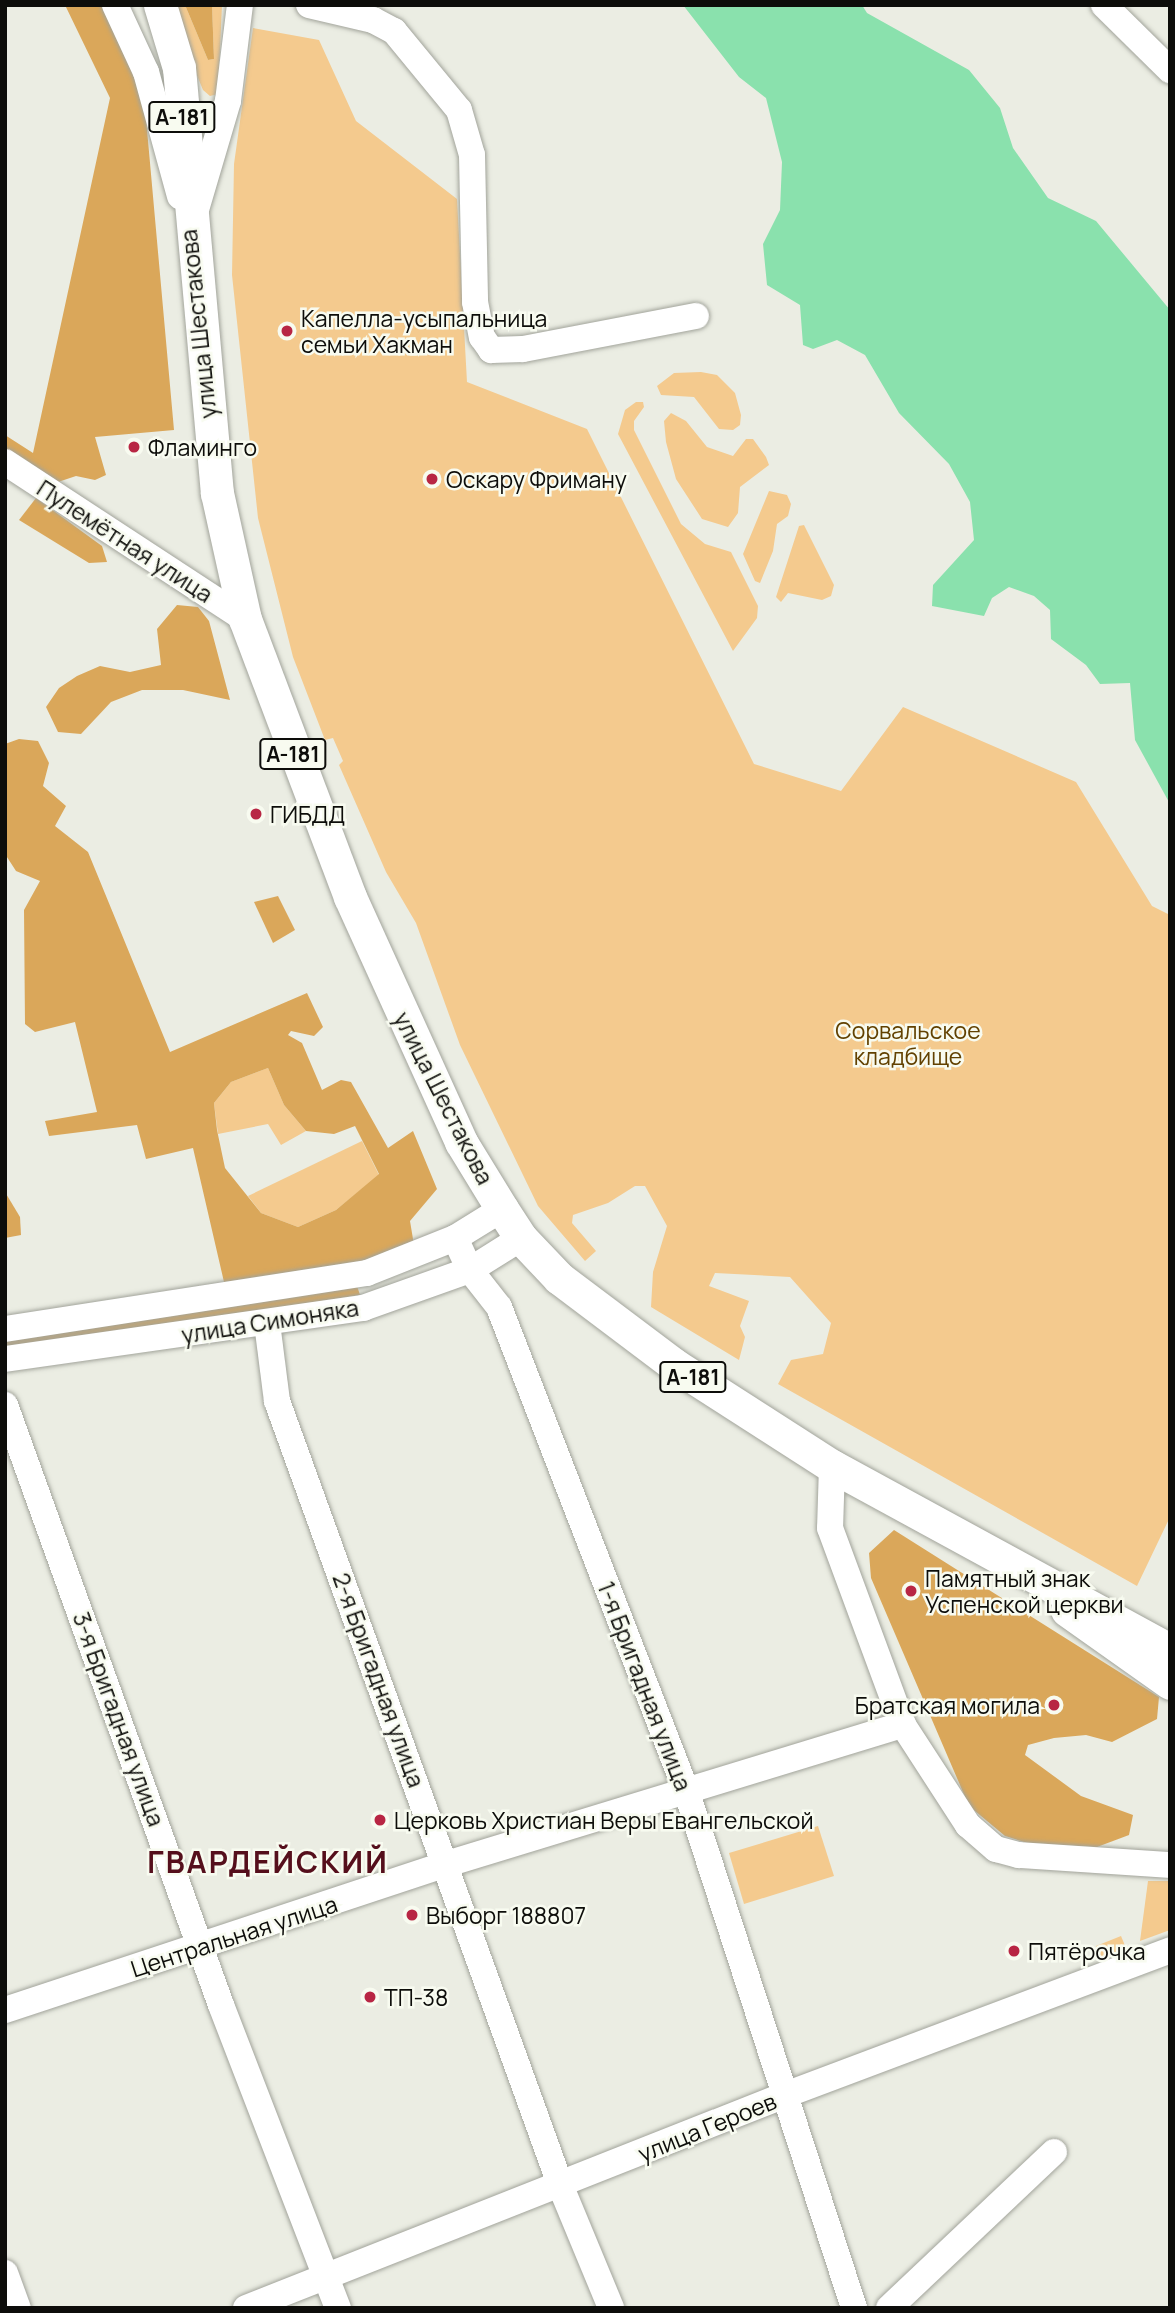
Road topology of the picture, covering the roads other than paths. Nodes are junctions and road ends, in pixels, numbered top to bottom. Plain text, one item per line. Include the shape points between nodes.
1 (116, 5) edge
2 (160, 5) edge
3 (240, 5) edge
4 (309, 5) edge
5 (1104, 5) edge
6 (1170, 70) edge
7 (190, 232) junction
8 (696, 316) dead end
9 (5, 462) edge
10 (244, 619) junction
11 (502, 1209) junction
12 (455, 1238) junction
13 (521, 1238) junction
14 (470, 1269) junction
15 (267, 1323) junction
16 (5, 1329) edge
17 (5, 1359) edge
18 (5, 1405) edge
19 (832, 1466) junction
20 (1010, 1565) junction
21 (1170, 1650) edge
22 (1170, 1683) edge
23 (903, 1725) junction
24 (687, 1793) junction
25 (447, 1864) junction
26 (1170, 1865) edge
27 (201, 1948) junction
28 (1170, 1950) edge
29 (5, 2010) edge
30 (785, 2095) junction
31 (1054, 2152) dead end
32 (561, 2187) junction
33 (5, 2273) edge
34 (326, 2276) junction
35 (18, 2308) edge
36 (246, 2308) edge
37 (338, 2308) edge
38 (611, 2308) edge
39 (854, 2308) edge
40 (890, 2308) edge

1 - 7 street, улица Шестакова via 146,72
2 - 7 main road, А-181 via 179,68
3 - 7 street via 228,102
4 - 8 street via 373,20 394,31 459,110 472,155 475,302 485,346 497,352 523,349
5 - 6 street
7 - 10 main road, улица Шестакова / А-181 via 216,493
9 - 10 street, Пулемётная улица
10 - 11 main road, улица Шестакова / А-181 via 350,897 461,1142
11 - 12 street, улица Симоняка
11 - 13 main road, улица Шестакова / А-181
12 - 14 street, 1-я Бригадная улица
12 - 16 street, улица Симоняка via 367,1273
13 - 14 street, улица Симоняка
13 - 19 main road, улица Шестакова / А-181 via 559,1279 609,1319
14 - 15 street, улица Симоняка via 363,1308
14 - 24 street, 1-я Бригадная улица via 499,1307
15 - 17 street, улица Симоняка
15 - 25 street, 2-я Бригадная улица via 277,1401
18 - 27 street, 3-я Бригадная улица
19 - 20 main road, А-181
19 - 23 street via 830,1528
20 - 21 main road, А-181
20 - 22 main road, А-181 via 1104,1640
23 - 24 street, Центральная улица
23 - 26 street via 960,1814 996,1849 1034,1857
24 - 25 street, Центральная улица
24 - 30 street, 1-я Бригадная улица
25 - 27 street, Центральная улица
25 - 32 street, 2-я Бригадная улица
27 - 29 street, Центральная улица
27 - 34 street, 3-я Бригадная улица
28 - 30 street, улица Героев
30 - 32 street, улица Героев
30 - 39 street, 1-я Бригадная улица
31 - 40 street
32 - 34 street, улица Героев
32 - 38 street, 2-я Бригадная улица
33 - 35 street
34 - 36 street, улица Героев
34 - 37 street, 3-я Бригадная улица

